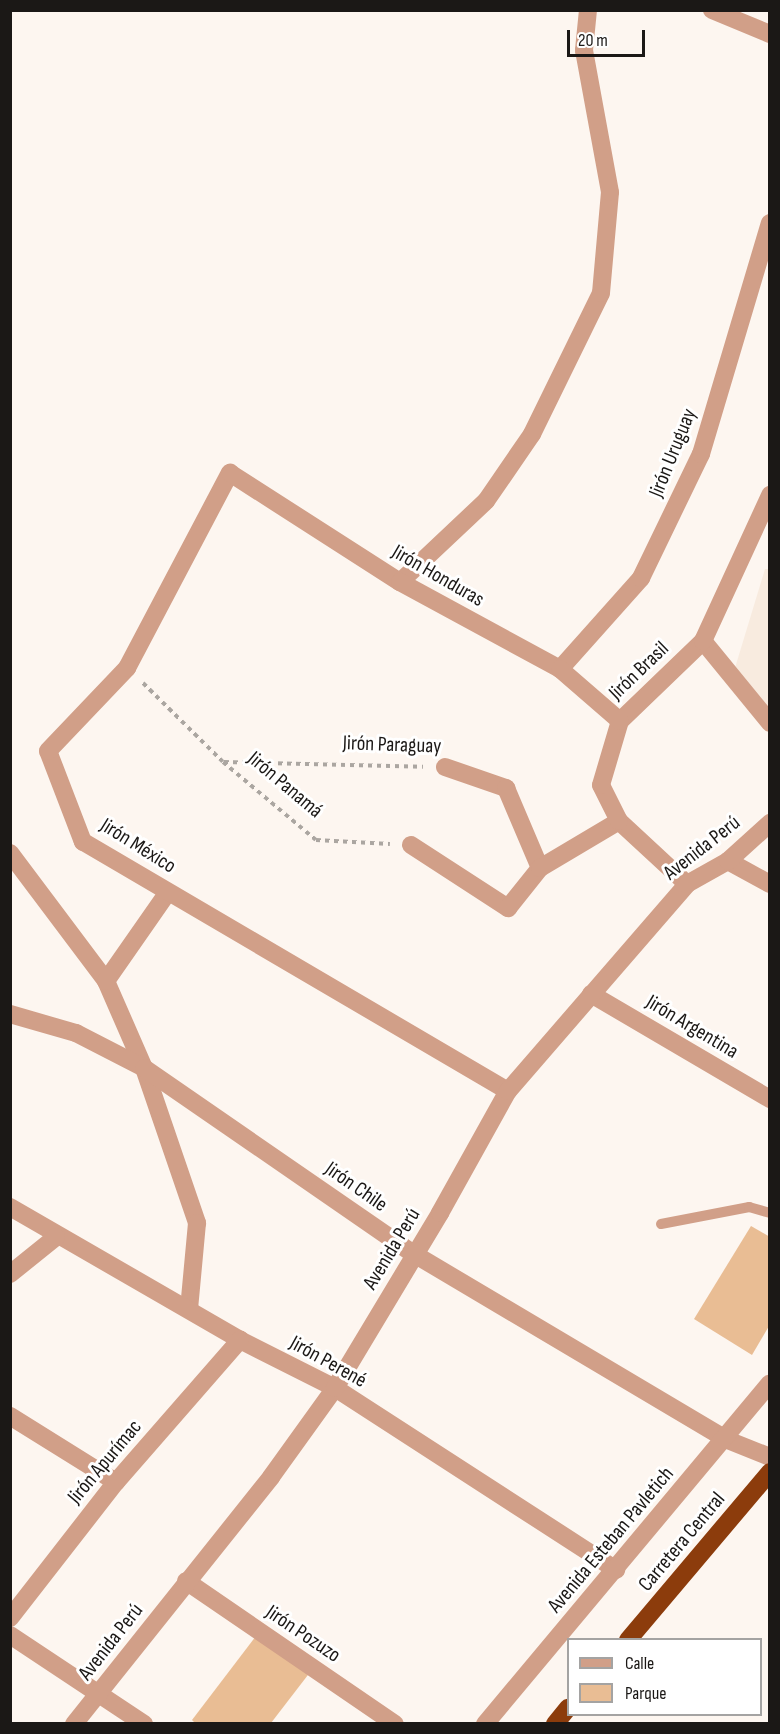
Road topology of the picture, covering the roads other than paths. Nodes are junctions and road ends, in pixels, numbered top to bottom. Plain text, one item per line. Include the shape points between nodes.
1 (588, 10) edge
2 (714, 11) edge
3 (770, 34) edge
4 (770, 223) edge
5 (230, 473) joint
6 (769, 500) edge
7 (400, 582) junction
8 (703, 641) junction
9 (560, 669) junction
10 (620, 721) junction
11 (770, 723) edge
12 (445, 767) road end
13 (619, 821) junction
14 (770, 823) edge
15 (411, 845) road end
16 (10, 853) edge
17 (728, 861) junction
18 (540, 868) junction
19 (687, 884) junction
20 (770, 884) edge
21 (168, 892) junction
22 (106, 981) junction
23 (591, 994) junction
24 (10, 1014) edge
25 (144, 1068) junction
26 (508, 1091) junction
27 (770, 1099) edge
28 (10, 1207) edge
29 (770, 1213) edge
30 (661, 1224) dead end
31 (56, 1236) junction
32 (414, 1254) junction
33 (10, 1274) edge
34 (189, 1309) junction
35 (240, 1340) junction
36 (770, 1383) edge
37 (334, 1388) junction
38 (10, 1416) edge
39 (725, 1439) junction
40 (770, 1457) edge
41 (770, 1472) edge
42 (116, 1482) junction
43 (616, 1570) junction
44 (186, 1581) junction
45 (10, 1618) edge
46 (10, 1635) edge
47 (630, 1638) edge
48 (100, 1693) junction
49 (567, 1709) edge
50 (74, 1724) edge
51 (144, 1724) edge
52 (395, 1724) edge
53 (485, 1724) edge
54 (555, 1724) edge

1 - 7 street via 584,50 610,192 601,293 532,434 492,491 426,561
2 - 3 street
4 - 9 street, Jirón Uruguay via 701,454 641,578
5 - 7 street, Jirón Honduras
5 - 21 street, Jirón México via 127,668 48,751 83,843
6 - 8 street, Jirón Brasil
7 - 9 street, Jirón Honduras
8 - 10 street, Jirón Brasil
8 - 11 street
9 - 10 street, Jirón Honduras
10 - 13 street, Jirón Brasil via 601,785
12 - 18 street, Jirón Paraguay via 506,788
13 - 18 street
13 - 19 street
14 - 17 street, Avenida Perú
15 - 18 street via 508,908
16 - 22 street
17 - 19 street, Avenida Perú
17 - 20 street
19 - 23 street, Avenida Perú
21 - 22 street
21 - 26 street, Jirón México
22 - 25 street
23 - 26 street, Avenida Perú
23 - 27 street, Jirón Argentina
24 - 25 street, Jirón Chile via 76,1033
25 - 32 street, Jirón Chile
25 - 34 street via 197,1223
26 - 32 street, Avenida Perú
28 - 31 street, Jirón Perené
29 - 30 lane via 749,1207
31 - 33 street
31 - 34 street, Jirón Perené
32 - 37 street, Avenida Perú
32 - 39 street, Jirón Chile
34 - 35 street, Jirón Perené
35 - 37 street, Jirón Perené
35 - 42 street, Jirón Apurímac
36 - 39 street, Avenida Esteban Pavletich
37 - 43 street, Jirón Perené
37 - 44 street, Avenida Perú via 271,1477
38 - 42 street
39 - 40 street, Jirón Chile
39 - 43 street, Avenida Esteban Pavletich
41 - 47 highway, Carretera Central
42 - 45 street, Jirón Apurímac
43 - 53 street, Avenida Esteban Pavletich
44 - 48 street, Avenida Perú
44 - 52 street, Jirón Pozuzo
46 - 48 street
48 - 50 street, Avenida Perú
48 - 51 street
49 - 54 highway

